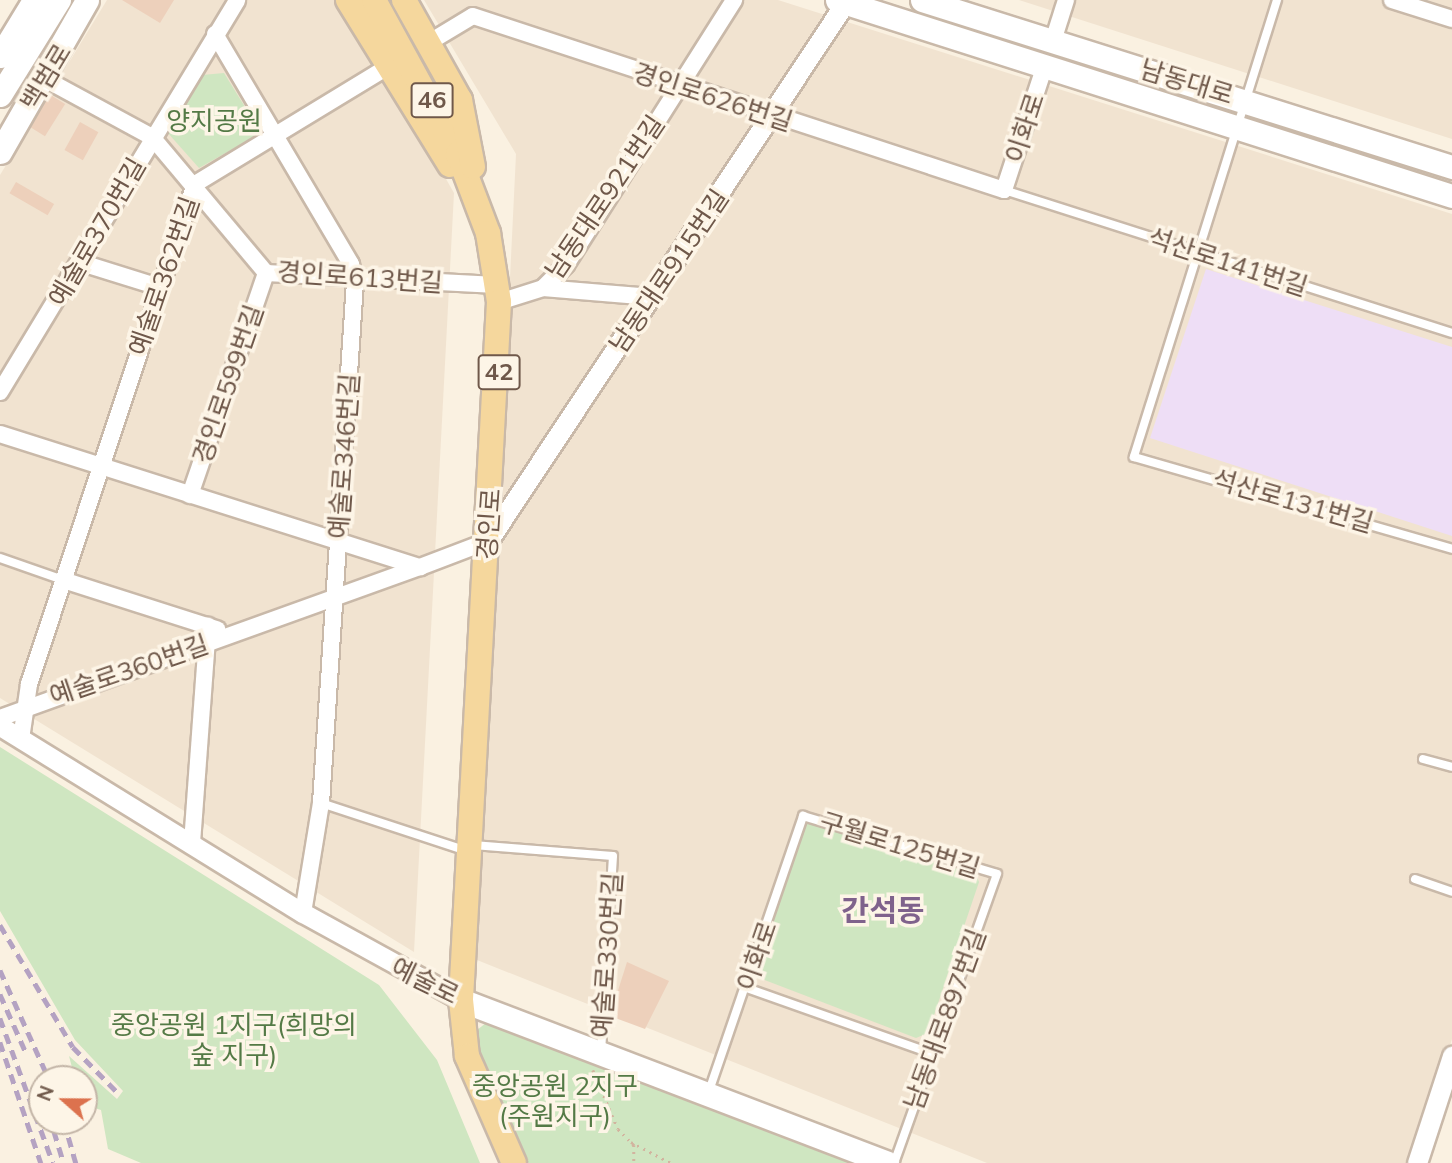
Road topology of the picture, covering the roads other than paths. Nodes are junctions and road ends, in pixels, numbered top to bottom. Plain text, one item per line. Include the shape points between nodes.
1 (34, 0) edge
2 (59, 0) edge
3 (87, 0) edge
4 (237, 0) edge
5 (348, 0) edge
6 (374, 0) edge
7 (404, 0) edge
8 (478, 0) edge
9 (734, 0) edge
10 (922, 0) edge
11 (1066, 0) edge
12 (1278, 0) edge
13 (1392, 0) edge
14 (843, 1) edge
15 (473, 16) junction
16 (1452, 19) edge
17 (215, 34) junction
18 (1053, 41) junction
19 (428, 43) junction
20 (2, 47) edge
21 (1045, 65) junction
22 (386, 68) junction
23 (47, 80) junction
24 (678, 85) junction
25 (0, 95) edge
26 (1241, 113) junction
27 (771, 116) junction
28 (275, 136) junction
29 (152, 137) junction
30 (0, 152) edge
31 (1452, 167) edge
32 (195, 184) junction
33 (1004, 190) junction
34 (1452, 196) edge
35 (479, 205) junction
36 (1196, 251) junction
37 (82, 263) junction
38 (266, 273) junction
39 (354, 276) junction
40 (159, 287) junction
41 (543, 288) junction
42 (498, 294) junction
43 (652, 297) junction
44 (1452, 333) edge
45 (0, 392) edge
46 (0, 434) edge
47 (99, 468) junction
48 (190, 495) junction
49 (488, 541) junction
50 (339, 542) junction
51 (1452, 549) edge
52 (0, 558) edge
53 (420, 567) junction
54 (63, 580) junction
55 (335, 597) junction
56 (208, 634) junction
57 (26, 706) junction
58 (0, 718) edge
59 (0, 726) edge
60 (21, 739) junction
61 (1423, 759) dead end
62 (1452, 767) edge
63 (321, 803) junction
64 (803, 817) joint
65 (192, 843) junction
66 (470, 848) junction
67 (997, 874) joint
68 (1415, 879) dead end
69 (1452, 892) edge
70 (303, 913) junction
71 (747, 988) junction
72 (461, 1000) junction
73 (592, 1050) junction
74 (931, 1053) junction
75 (1452, 1056) edge
76 (707, 1095) junction
77 (514, 1163) edge
78 (887, 1163) edge
79 (894, 1163) edge
80 (1417, 1163) edge

1 - 20 main road, 백범로
2 - 25 main road, 백범로
3 - 23 main road, 백범로
4 - 17 street, 예술로370번길
5 - 22 main road, 경인로 / 42
6 - 35 main road, 경인로 / 46 via 425,85
7 - 19 main road, 경인로 / 42
8 - 15 street
9 - 24 street, 남동대로921번길
10 - 18 main road, 남동대로
11 - 18 street
12 - 26 lane
13 - 16 street
14 - 21 main road
14 - 27 street, 남동대로915번길
15 - 19 street
15 - 24 street, 경인로626번길
17 - 28 street
17 - 29 street, 예술로370번길
18 - 26 main road, 남동대로
19 - 35 main road, 경인로 / 42 via 460,100
21 - 26 main road
21 - 33 street, 이화로
22 - 28 street, 예술로362번길
22 - 35 main road, 경인로 / 42
23 - 29 street, 경인로613번길
23 - 30 main road, 백범로
24 - 27 street, 경인로626번길
24 - 41 street, 남동대로921번길 via 566,265
26 - 31 main road, 남동대로
26 - 34 main road
26 - 36 lane
27 - 33 street, 경인로626번길
27 - 43 street, 남동대로915번길
28 - 32 street, 예술로362번길
28 - 39 street
29 - 32 street, 경인로613번길
29 - 37 street, 예술로370번길
32 - 38 street, 경인로613번길
32 - 40 street, 예술로362번길
33 - 36 lane, 석산로141번길
35 - 42 main road, 경인로 / 42
36 - 44 lane, 석산로141번길
36 - 51 lane, 석산로131번길 via 1134,457
37 - 40 street
37 - 45 street, 예술로370번길
38 - 39 street, 경인로613번길
38 - 48 street, 경인로599번길
39 - 42 street, 경인로613번길
39 - 50 street, 예술로346번길
40 - 47 street, 예술로362번길
41 - 42 street
41 - 43 street
42 - 49 main road, 경인로 / 42
43 - 49 street, 남동대로915번길
46 - 47 street, 경인로599번길
47 - 48 street, 경인로599번길
47 - 54 street, 예술로362번길
48 - 50 street, 경인로599번길
49 - 53 street
49 - 66 main road, 경인로 / 42
50 - 53 street, 경인로599번길
50 - 55 street, 예술로346번길
52 - 54 lane
53 - 55 street, 예술로360번길
54 - 56 street, 예술로360번길
54 - 57 street, 예술로362번길
55 - 56 street, 예술로360번길 via 232,634
55 - 63 street, 예술로346번길
56 - 57 street, 예술로360번길
56 - 65 street
57 - 58 street, 예술로360번길
57 - 60 street, 예술로362번길
59 - 60 street, 예술로
60 - 65 street, 예술로
61 - 62 lane
63 - 66 lane
63 - 70 street, 예술로346번길
64 - 67 lane, 구월로125번길
64 - 71 lane, 이화로
65 - 70 street, 예술로
66 - 72 main road, 경인로 / 42
66 - 73 lane, 예술로330번길 via 613,856
67 - 74 lane, 남동대로897번길
68 - 69 lane
70 - 72 street, 예술로
71 - 74 lane
71 - 76 lane, 이화로
72 - 73 main road, 예술로
72 - 77 main road, 경인로 / 42 via 467,1056
73 - 76 main road, 예술로
74 - 79 lane, 남동대로897번길
75 - 80 street
76 - 78 main road, 예술로

